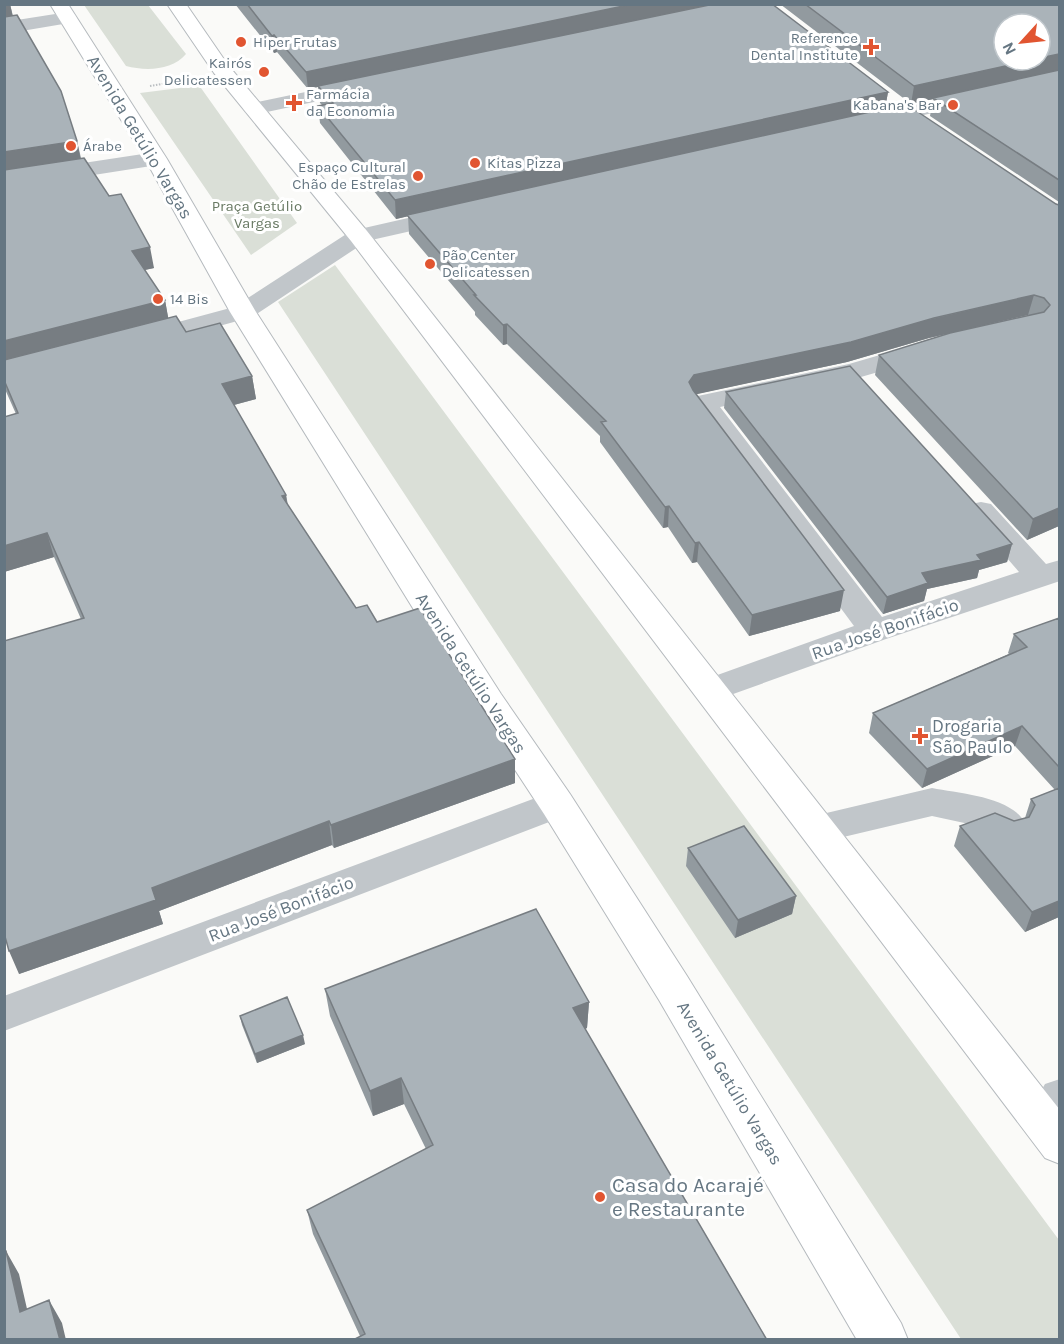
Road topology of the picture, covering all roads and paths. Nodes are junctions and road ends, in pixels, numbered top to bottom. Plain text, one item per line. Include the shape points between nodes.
1 (176, 4) edge
2 (64, 11) edge
3 (4, 28) edge
4 (221, 69) junction
5 (1059, 78) edge
6 (381, 82) edge
7 (111, 88) junction
8 (888, 99) dead end
9 (253, 109) junction
10 (907, 113) junction
11 (849, 126) edge
12 (926, 126) edge
13 (156, 159) junction
14 (4, 182) edge
15 (476, 210) edge
16 (359, 236) junction
17 (243, 312) junction
18 (118, 345) edge
19 (939, 345) edge
20 (854, 371) junction
21 (877, 397) edge
22 (963, 490) edge
23 (1050, 573) edge
24 (875, 631) junction
25 (710, 690) junction
26 (557, 804) junction
27 (1008, 824) edge
28 (818, 829) junction
29 (4, 1014) edge
30 (1054, 1122) edge
31 (884, 1340) edge

1 - 4 main road
2 - 3 street
2 - 7 main road, Avenida Getúlio Vargas
4 - 7 path via 164,84
4 - 9 main road
5 - 10 street
6 - 9 street
7 - 13 main road, Avenida Getúlio Vargas
8 - 10 street
9 - 16 main road
10 - 11 street
10 - 12 street
13 - 14 street
13 - 17 main road, Avenida Getúlio Vargas
15 - 16 street
16 - 17 street
16 - 25 main road
17 - 18 street
17 - 26 main road, Avenida Getúlio Vargas
19 - 20 street
20 - 21 street
20 - 24 street via 703,403
22 - 23 street
23 - 24 street, Rua José Bonifácio
24 - 25 street, Rua José Bonifácio
25 - 28 main road
26 - 29 street, Rua José Bonifácio
26 - 31 main road, Avenida Getúlio Vargas via 679,998
27 - 28 street via 992,814 932,802
28 - 30 main road

